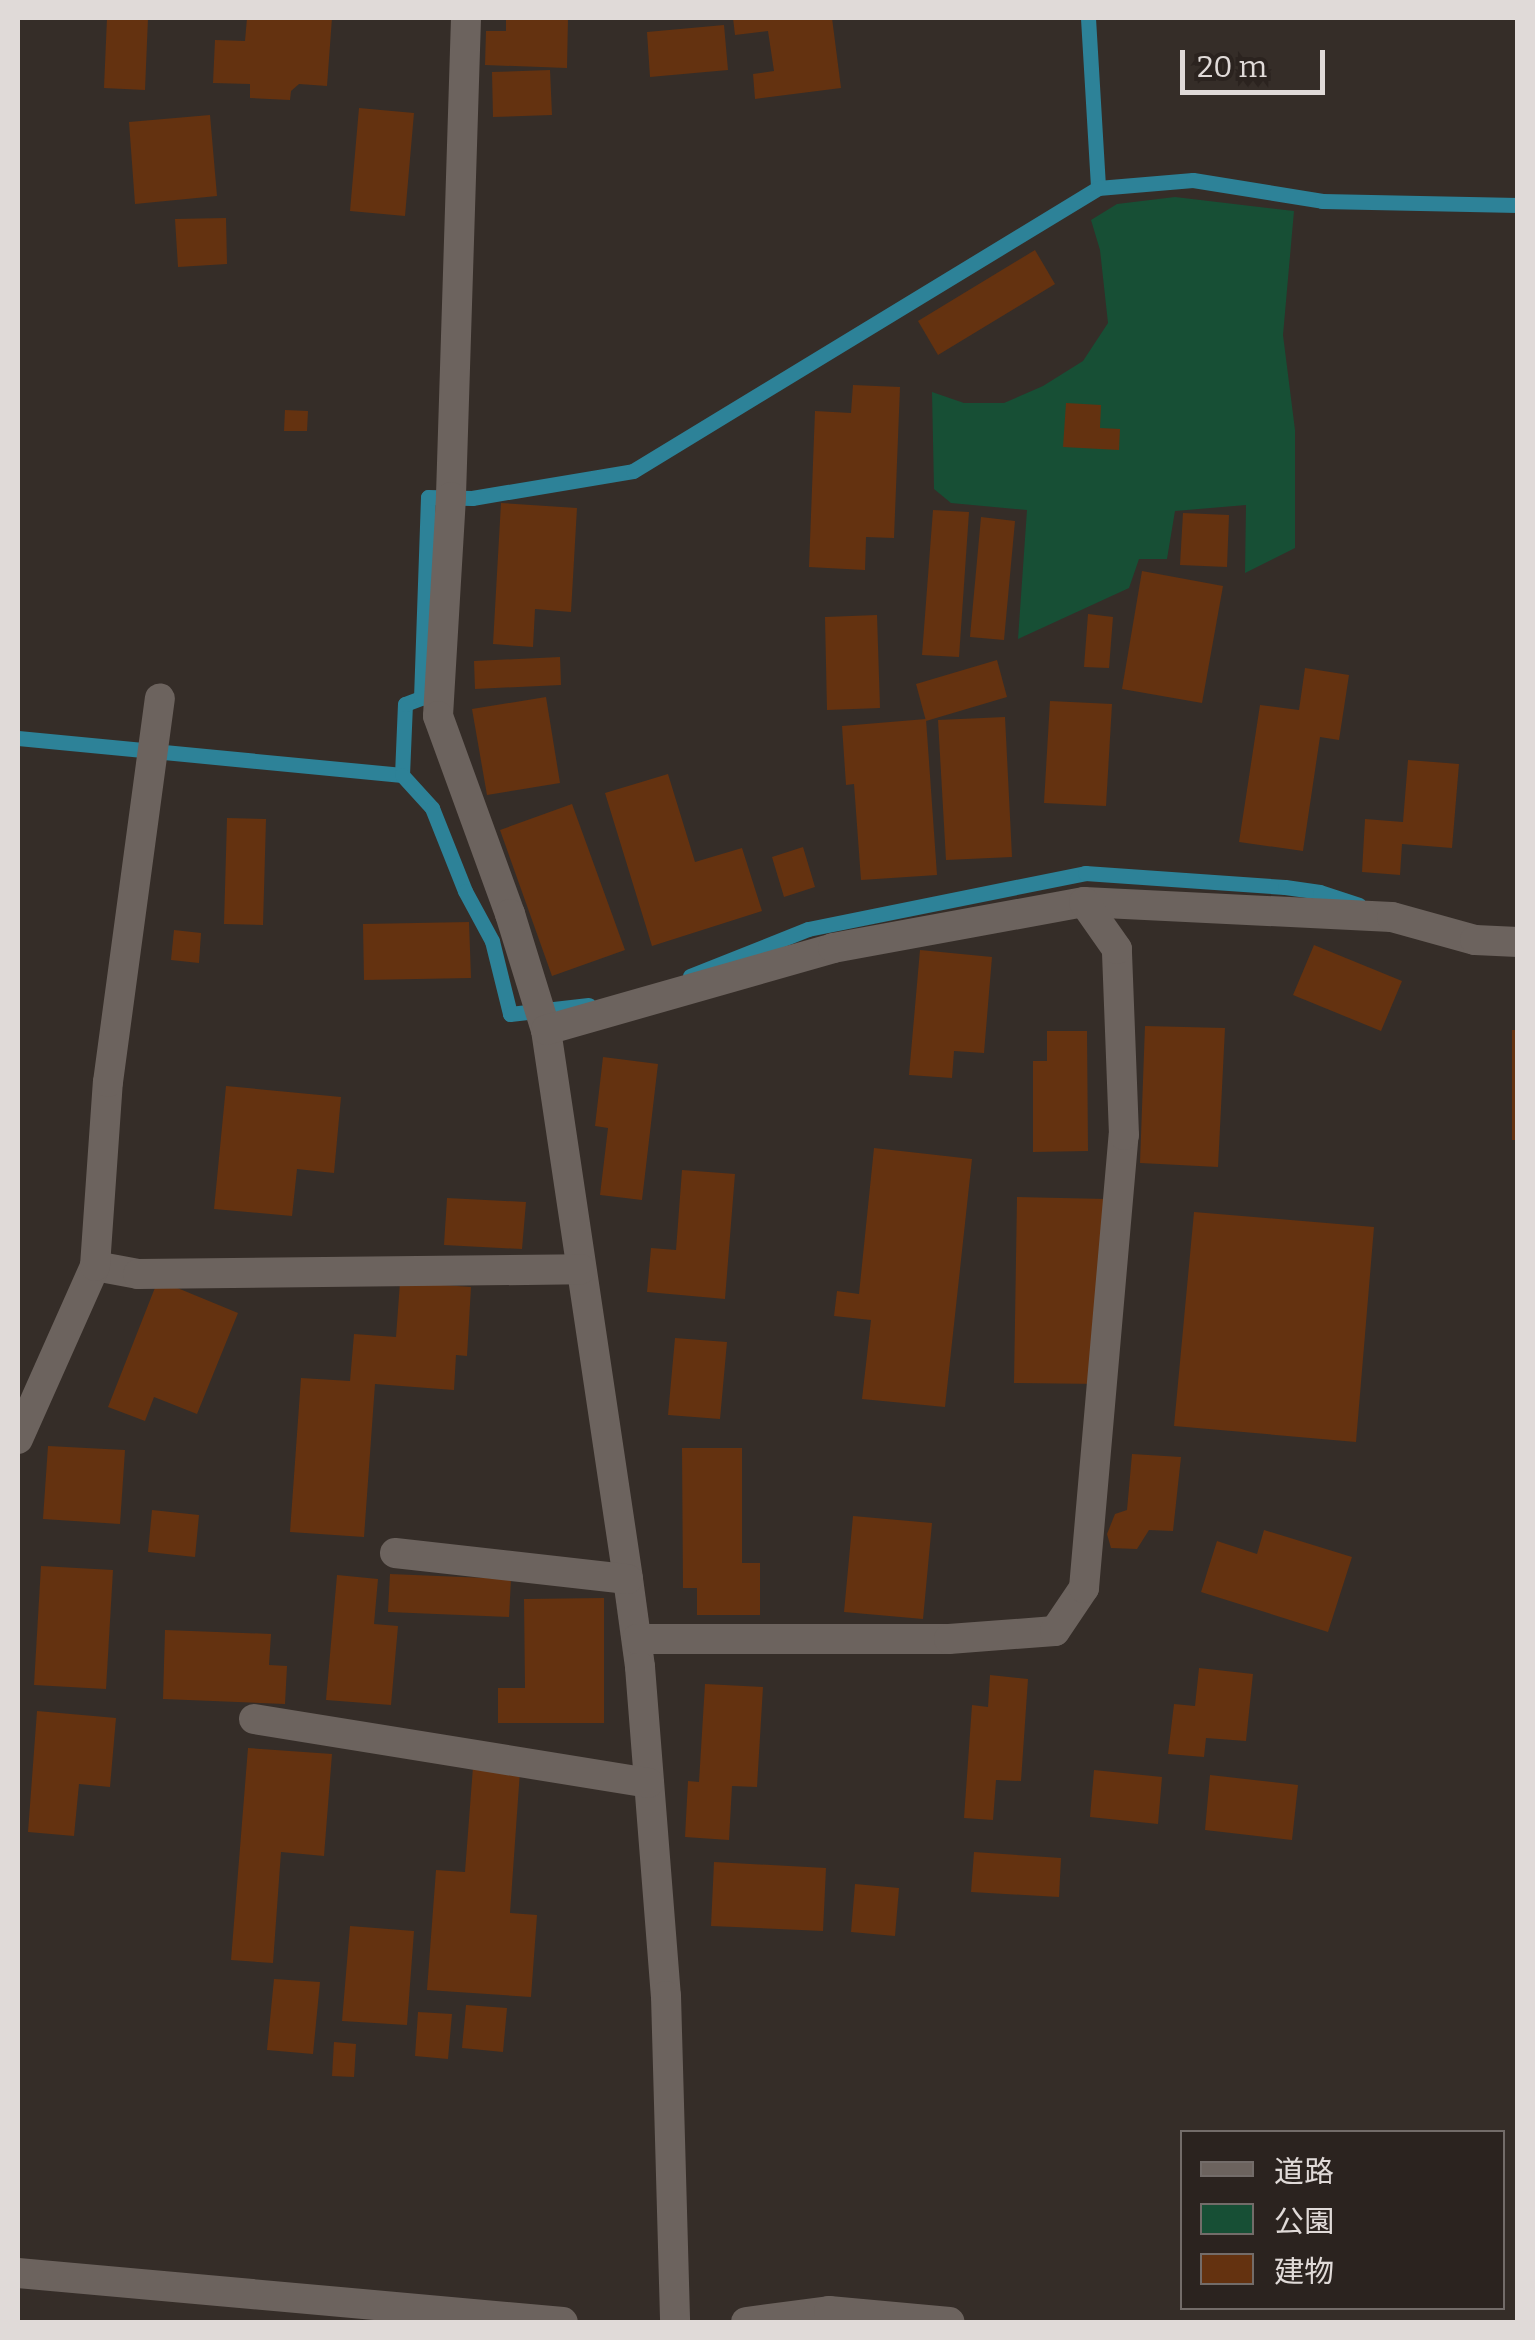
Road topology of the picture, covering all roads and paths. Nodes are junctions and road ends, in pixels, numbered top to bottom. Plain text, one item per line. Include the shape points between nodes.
1 (466, 18) edge
2 (160, 699) dead end
3 (1084, 902) junction
4 (1518, 942) edge
5 (546, 1030) junction
6 (95, 1266) junction
7 (582, 1269) junction
8 (18, 1439) edge
9 (395, 1554) dead end
10 (628, 1578) junction
11 (637, 1640) junction
12 (254, 1719) dead end
13 (649, 1784) junction
14 (18, 2273) edge
15 (563, 2322) edge
16 (676, 2322) edge
17 (746, 2322) edge
18 (950, 2322) edge

1 - 5 street via 438,716
2 - 6 street via 108,1082
3 - 4 street via 1392,916 1475,940
3 - 5 street via 834,948
3 - 11 street via 1117,948 1124,1134 1084,1588 1055,1631 949,1639
5 - 7 street
6 - 7 street via 138,1274
6 - 8 street
7 - 10 street
9 - 10 street
10 - 11 street
11 - 13 street
12 - 13 street
13 - 16 street via 666,1996
14 - 15 street
17 - 18 street via 828,2310

